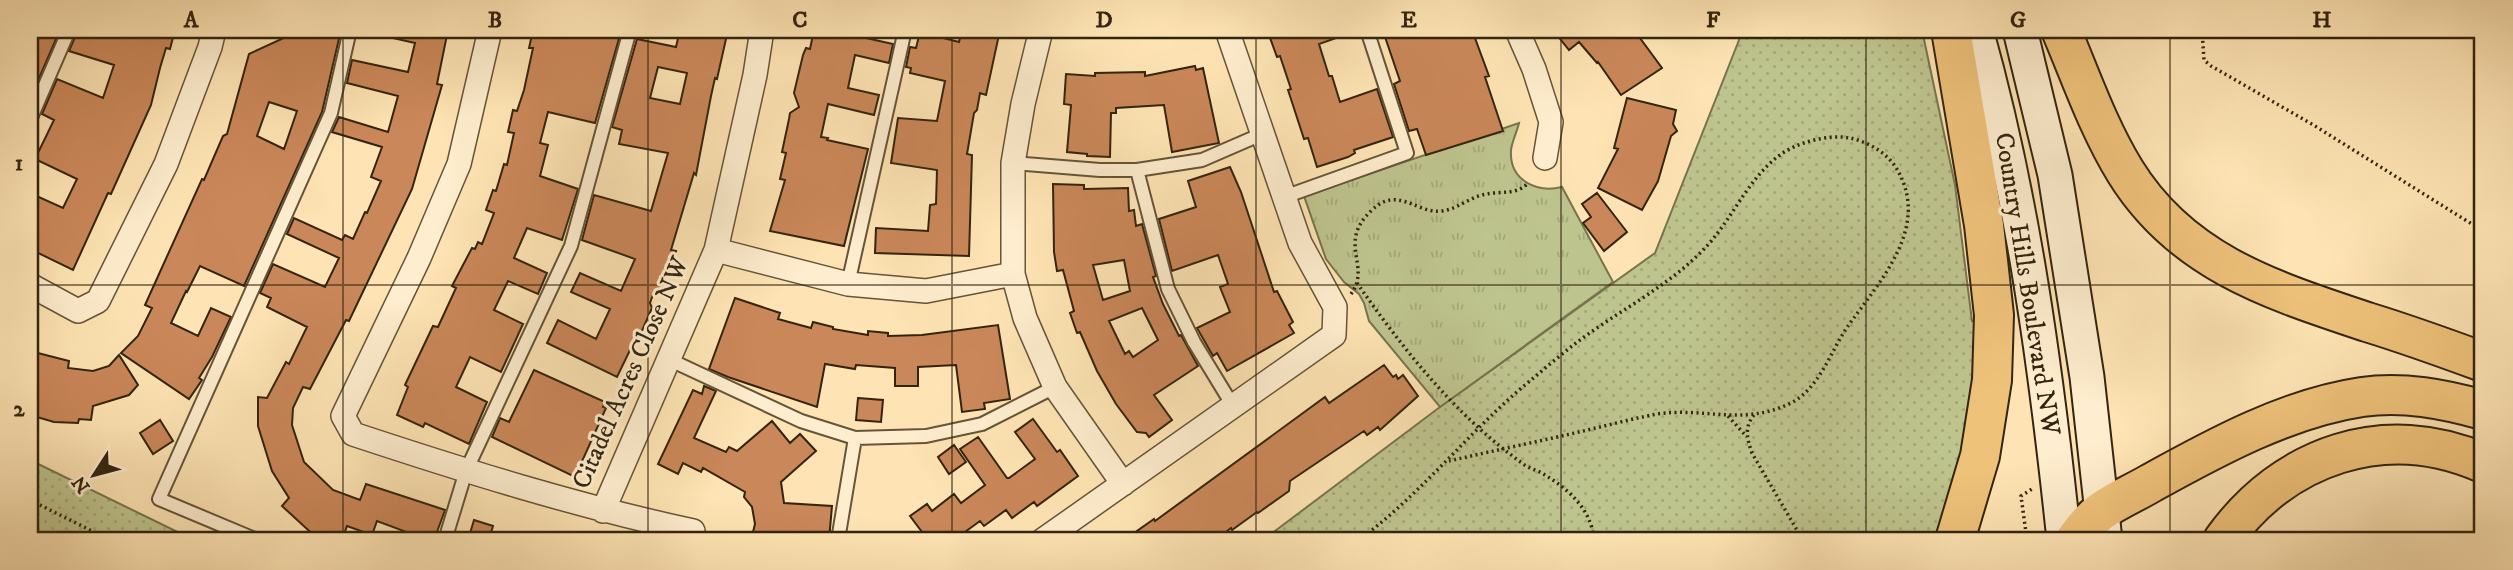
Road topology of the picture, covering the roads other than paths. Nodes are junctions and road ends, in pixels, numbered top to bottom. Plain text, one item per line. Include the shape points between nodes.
1 (68, 30) edge
2 (214, 30) edge
3 (349, 30) edge
4 (490, 30) edge
5 (630, 30) edge
6 (762, 30) edge
7 (905, 30) edge
8 (1041, 30) edge
9 (1227, 30) edge
10 (1367, 30) edge
11 (1517, 30) edge
12 (1951, 30) edge
13 (1976, 30) edge
14 (2020, 30) edge
15 (2062, 30) edge
16 (30, 120) edge
17 (1262, 134) junction
18 (1545, 158) dead end
19 (1013, 163) junction
20 (1137, 170) junction
21 (1284, 197) junction
22 (716, 250) junction
23 (1013, 274) junction
24 (848, 284) junction
25 (30, 285) edge
26 (668, 359) junction
27 (2483, 362) edge
28 (1055, 387) junction
29 (1233, 405) junction
30 (2483, 410) edge
31 (855, 438) junction
32 (2483, 463) edge
33 (466, 471) junction
34 (1123, 484) junction
35 (603, 511) junction
36 (2104, 525) edge
37 (693, 531) dead end
38 (257, 540) edge
39 (445, 540) edge
40 (838, 540) edge
41 (1043, 540) edge
42 (1955, 540) edge
43 (2064, 540) edge
44 (2076, 540) edge
45 (2223, 540) edge

1 - 16 lane
2 - 25 street via 166,164 98,302 78,311
3 - 38 lane via 331,113 159,499
4 - 33 street, Citadel Acres Close NW via 459,164 343,416 353,434
5 - 33 lane via 571,246
6 - 22 street, Citadel Acres Close NW
7 - 24 lane
8 - 19 street
9 - 17 street
10 - 21 lane via 1407,153
11 - 18 street via 1551,122
12 - 42 highway via 1984,225 1994,316 1992,380 1980,456
13 - 43 main road, Country Hills Boulevard NW via 2018,208 2050,408
14 - 36 main road, Country Hills Boulevard NW via 2055,175 2087,377
15 - 27 highway via 2126,173 2157,214 2188,242 2221,265 2273,290
17 - 20 lane via 1202,160
17 - 21 street
19 - 20 lane
19 - 23 street
20 - 29 lane via 1168,289
21 - 29 street via 1300,243 1335,307 1334,335
22 - 24 street
22 - 26 street, Citadel Acres Close NW
23 - 24 street via 926,291
23 - 28 street via 1025,318
26 - 31 lane via 802,421
26 - 35 street, Citadel Acres Close NW
28 - 31 lane via 982,425 926,436
28 - 34 street
29 - 34 street
30 - 36 highway via 2399,395 2362,397 2281,419 2164,476
31 - 40 lane
32 - 45 highway via 2466,455 2406,444 2333,456 2302,467 2271,489
33 - 35 street, Citadel Acres Close NW
33 - 39 lane
34 - 41 street
35 - 37 street
36 - 44 highway via 2084,528

